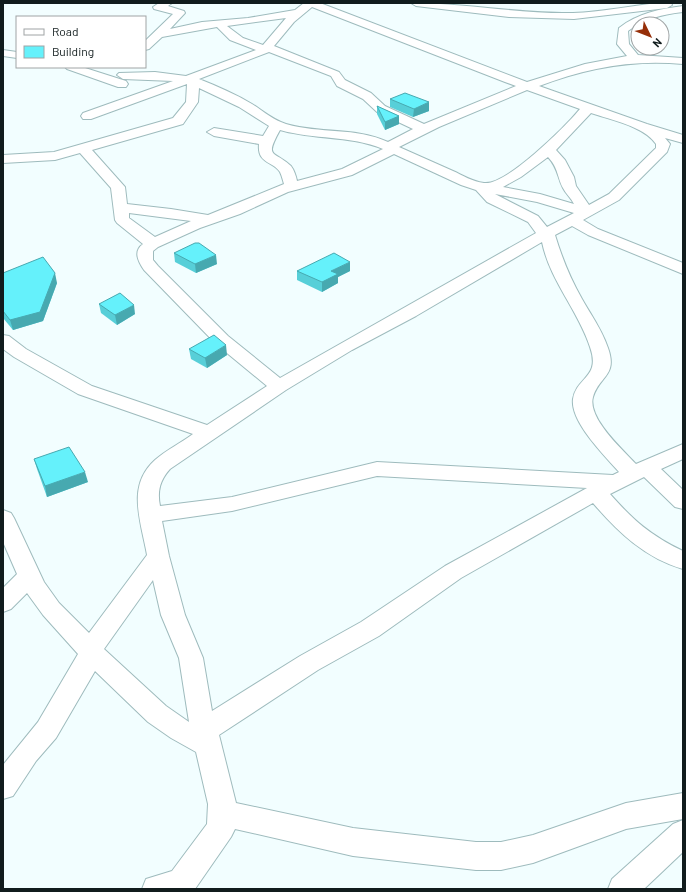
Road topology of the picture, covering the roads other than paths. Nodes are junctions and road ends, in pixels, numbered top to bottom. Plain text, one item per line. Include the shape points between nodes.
1 (310, 3) edge
2 (416, 3) edge
3 (664, 4) edge
4 (158, 5) edge
5 (683, 9) edge
6 (331, 10) junction
7 (180, 14) junction
8 (296, 14) junction
9 (217, 23) junction
10 (161, 33) junction
11 (146, 34) edge
12 (16, 45) edge
13 (3, 46) edge
14 (146, 46) edge
15 (267, 48) junction
16 (3, 53) edge
17 (16, 55) edge
18 (635, 59) junction
19 (683, 61) edge
20 (78, 68) edge
21 (125, 75) edge
22 (191, 81) junction
23 (530, 86) junction
24 (134, 98) junction
25 (589, 107) junction
26 (87, 116) dead end
27 (276, 125) junction
28 (642, 127) junction
29 (423, 130) junction
30 (214, 132) dead end
31 (683, 139) edge
32 (268, 140) junction
33 (83, 148) junction
34 (391, 148) junction
35 (548, 150) junction
36 (3, 159) edge
37 (292, 186) junction
38 (484, 187) junction
39 (120, 208) junction
40 (581, 214) junction
41 (208, 220) junction
42 (546, 233) junction
43 (153, 244) junction
44 (683, 269) edge
45 (3, 340) edge
46 (278, 386) junction
47 (209, 433) junction
48 (683, 451) edge
49 (632, 475) junction
50 (596, 492) junction
51 (683, 502) edge
52 (151, 515) junction
53 (3, 518) edge
54 (158, 556) junction
55 (683, 561) edge
56 (29, 576) junction
57 (3, 603) edge
58 (91, 652) junction
59 (206, 738) junction
60 (3, 787) edge
61 (683, 806) edge
62 (222, 813) junction
63 (683, 834) edge
64 (172, 887) edge
65 (622, 889) edge

1 - 6 street
1 - 8 street
2 - 3 street via 509,14 574,16
3 - 5 street
4 - 7 street
5 - 18 street via 656,13 623,30 623,44
6 - 8 street
6 - 23 street
7 - 9 street
7 - 10 street
8 - 9 street
8 - 15 street
9 - 10 street
9 - 15 street via 229,35 245,44
10 - 11 street
10 - 14 street
12 - 13 street
15 - 22 street
15 - 29 street via 335,74 341,83 367,96 381,109
16 - 17 street
18 - 19 street
18 - 23 street via 604,63
20 - 21 street
21 - 22 street via 156,75
21 - 24 street
22 - 24 street
22 - 27 street via 245,105
22 - 33 street via 192,102 178,121
23 - 25 street
23 - 29 street
24 - 26 street
25 - 28 street
25 - 35 street
27 - 32 street
27 - 34 street via 315,134 356,135
28 - 31 street
28 - 40 street via 658,137 663,144 662,149 614,197
29 - 34 street
30 - 32 street via 228,133 250,140
32 - 37 street via 266,155 286,169
33 - 36 street via 56,156
33 - 39 street via 118,187
34 - 37 street via 347,172
34 - 38 street via 450,175
35 - 38 street via 500,183
35 - 40 street via 558,160 569,186 581,202
37 - 41 street
38 - 40 street via 540,198
38 - 42 street via 492,199 534,219
39 - 41 street
39 - 43 street via 122,220
40 - 42 street
40 - 44 street via 578,224
41 - 43 street
42 - 46 street
42 - 49 street via 555,262 583,312 603,360 595,380 582,400 586,417
43 - 46 street via 146,249 144,256 148,265 250,366
45 - 47 street via 20,353 86,390
46 - 47 street
47 - 52 street via 163,464 152,476 147,496
48 - 49 street
49 - 50 street
49 - 51 street
49 - 52 street via 377,468 232,504
50 - 55 street via 638,536
50 - 59 street via 453,572 370,629 309,663
52 - 54 street
53 - 56 street
54 - 58 street
54 - 59 street via 173,615 191,658
56 - 57 street
56 - 58 street via 51,609
58 - 59 street via 157,714 180,730
58 - 60 street via 47,730
59 - 62 street
61 - 62 street via 626,816 533,849 501,856 476,856 353,842
62 - 64 street via 221,828
63 - 65 street

